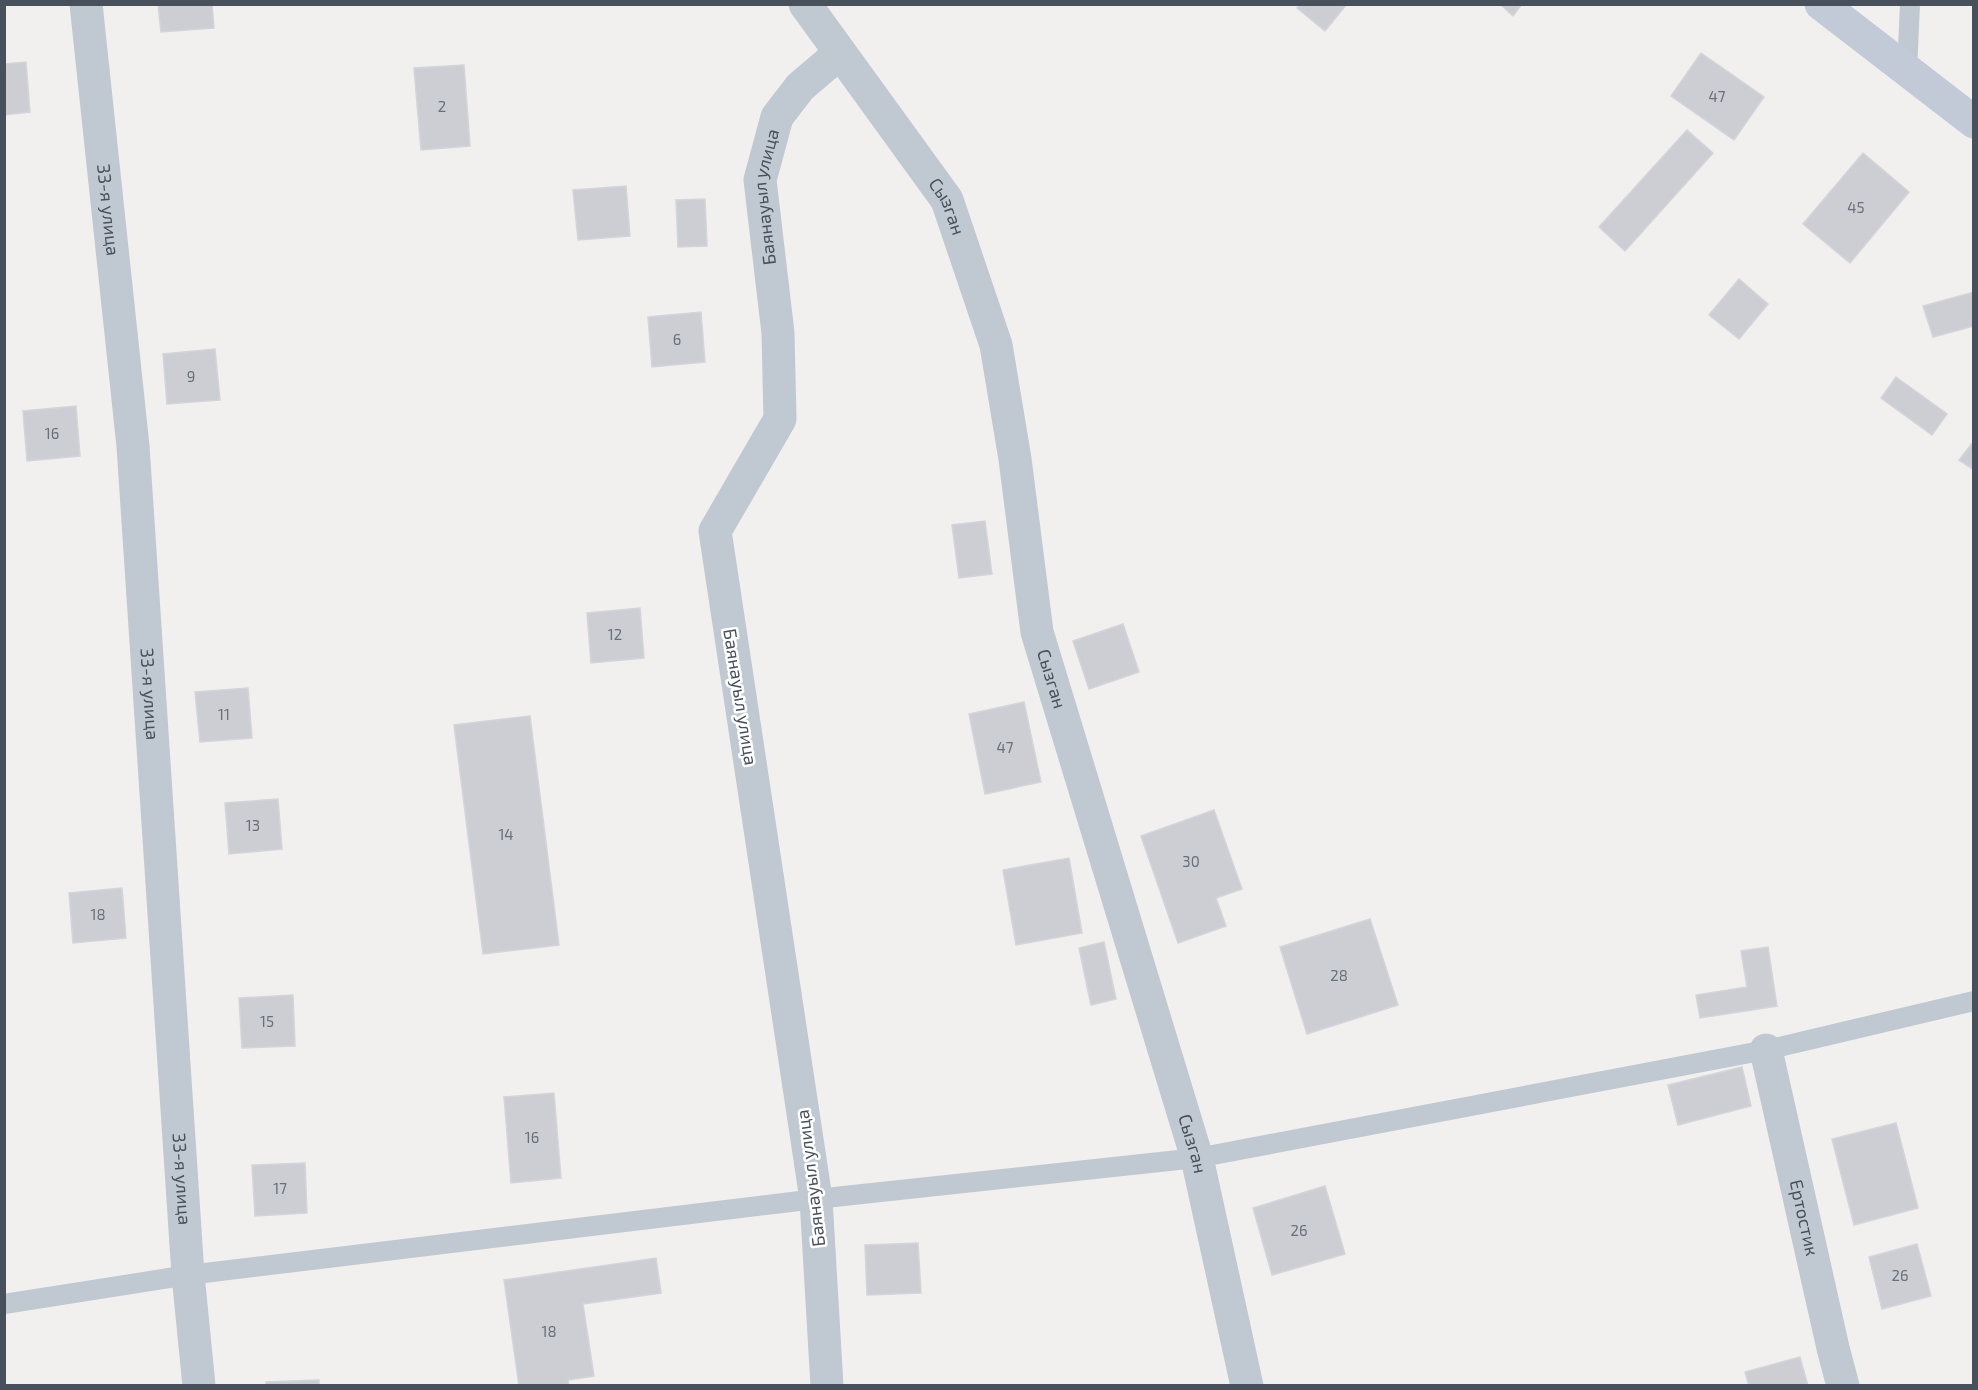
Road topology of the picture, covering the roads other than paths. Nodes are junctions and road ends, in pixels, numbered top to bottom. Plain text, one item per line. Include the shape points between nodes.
1 (86, 4) edge
2 (805, 4) edge
3 (1821, 4) edge
4 (1910, 4) edge
5 (840, 53) junction
6 (1907, 71) junction
7 (1974, 122) edge
8 (1974, 1000) edge
9 (1766, 1050) junction
10 (1197, 1158) junction
11 (816, 1198) junction
12 (188, 1275) junction
13 (4, 1304) edge
14 (199, 1386) edge
15 (827, 1386) edge
16 (1246, 1386) edge
17 (1843, 1386) edge

1 - 12 street, 33-я улица via 133,446
2 - 5 street, Сызган
3 - 6 main road
4 - 6 lane
5 - 10 street, Сызган via 947,200 996,345 1037,632
5 - 11 street, Баянауыл улица via 800,87 777,117 760,180 778,333 780,419 714,531
6 - 7 main road
8 - 9 lane
9 - 10 lane
9 - 17 street, Ертостик
10 - 11 lane
10 - 16 street, Сызган
11 - 12 lane
11 - 15 street, Баянауыл улица
12 - 13 lane
12 - 14 street, 33-я улица

